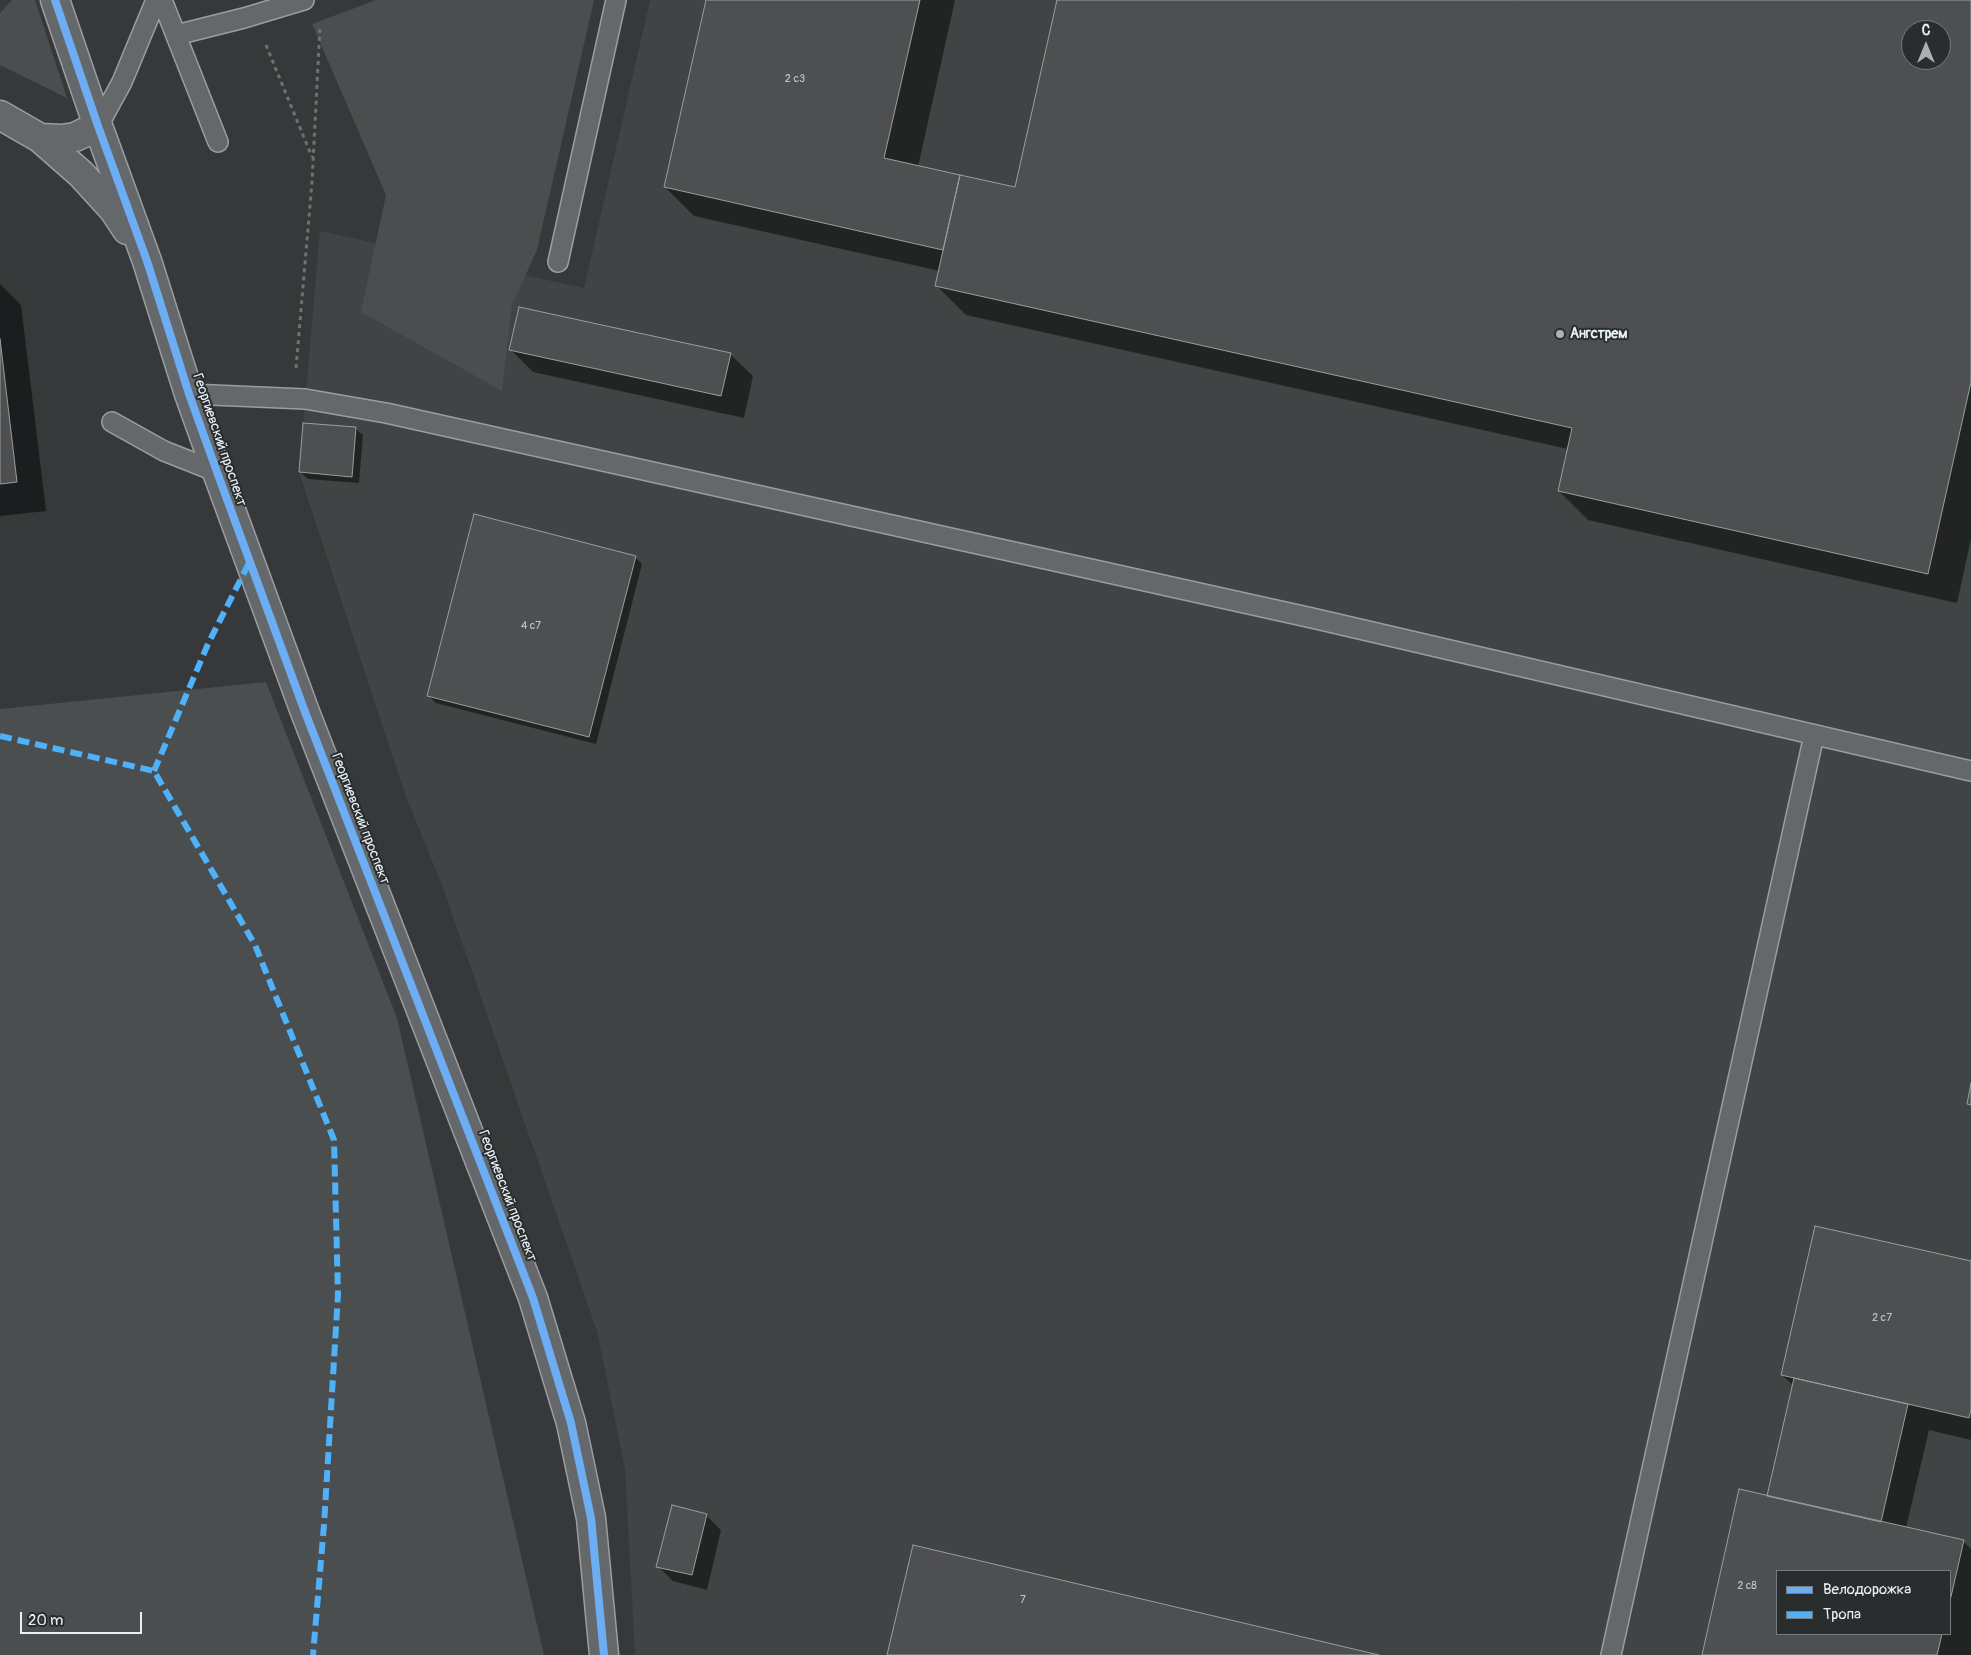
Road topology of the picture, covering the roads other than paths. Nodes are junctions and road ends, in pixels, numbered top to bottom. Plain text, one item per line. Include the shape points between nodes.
1 (55, 0) edge
2 (156, 0) edge
3 (162, 0) edge
4 (304, 0) edge
5 (616, 0) edge
6 (176, 35) junction
7 (0, 115) edge
8 (98, 126) junction
9 (40, 138) junction
10 (218, 142) dead end
11 (147, 260) junction
12 (558, 262) dead end
13 (189, 394) junction
14 (112, 422) dead end
15 (217, 472) junction
16 (1814, 735) junction
17 (1971, 771) edge
18 (604, 1655) edge
19 (1611, 1655) edge

1 - 8 street, Георгиевский проспект
2 - 8 lane via 122,82
3 - 6 lane
4 - 6 lane
5 - 12 lane
6 - 10 lane
7 - 9 street, Георгиевский проспект
8 - 9 street via 75,137
8 - 11 street, Георгиевский проспект
9 - 11 street, Георгиевский проспект via 81,174 113,209
11 - 13 street, Георгиевский проспект
13 - 15 street, Георгиевский проспект
13 - 16 lane via 293,398 386,413 1302,616
14 - 15 lane via 164,451
15 - 18 street, Георгиевский проспект via 305,712 533,1298 571,1423 591,1518
16 - 17 lane
16 - 19 lane

